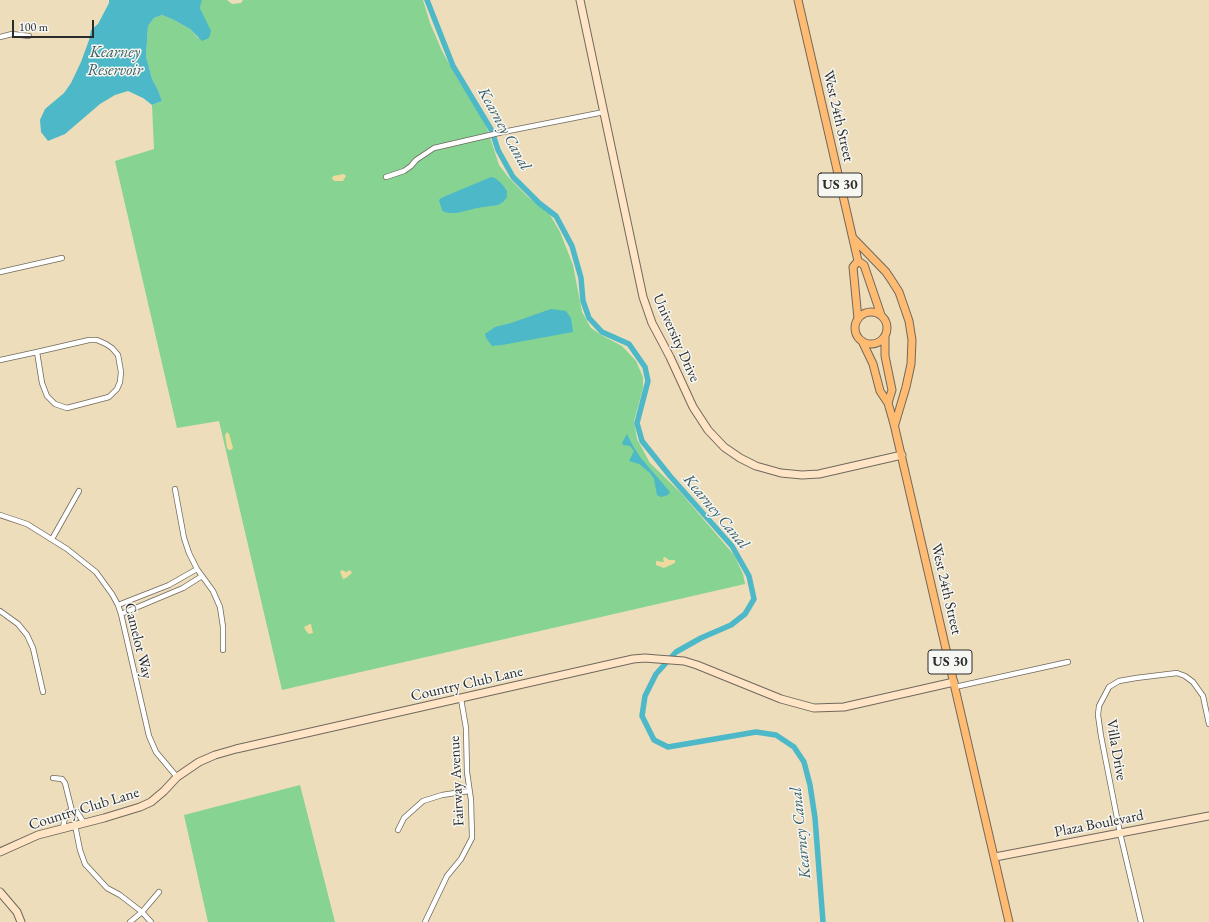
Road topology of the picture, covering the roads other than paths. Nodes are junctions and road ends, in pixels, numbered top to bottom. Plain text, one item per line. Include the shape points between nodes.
1 (580, 0) edge
2 (798, 0) edge
3 (29, 36) dead end
4 (0, 37) edge
5 (604, 112) junction
6 (386, 176) dead end
7 (852, 237) junction
8 (62, 258) dead end
9 (858, 261) junction
10 (0, 272) edge
11 (881, 316) junction
12 (858, 319) junction
13 (885, 336) junction
14 (862, 341) junction
15 (37, 352) junction
16 (0, 360) edge
17 (888, 403) junction
18 (894, 424) junction
19 (902, 455) junction
20 (175, 489) dead end
21 (79, 491) dead end
22 (0, 515) edge
23 (52, 539) junction
24 (197, 568) junction
25 (202, 576) junction
26 (118, 605) junction
27 (0, 610) edge
28 (121, 614) junction
29 (223, 650) dead end
30 (1068, 662) dead end
31 (955, 684) junction
32 (43, 692) dead end
33 (461, 699) junction
34 (1209, 724) edge
35 (177, 777) junction
36 (53, 778) dead end
37 (469, 790) junction
38 (72, 811) junction
39 (1209, 816) edge
40 (84, 823) junction
41 (75, 825) junction
42 (63, 828) junction
43 (398, 830) dead end
44 (1120, 833) junction
45 (0, 852) edge
46 (994, 857) junction
47 (0, 892) edge
48 (159, 892) dead end
49 (142, 912) junction
50 (21, 922) edge
51 (130, 922) edge
52 (151, 922) edge
53 (425, 922) edge
54 (1009, 922) edge
55 (1141, 922) edge

1 - 5 street, University Drive
2 - 7 main road, West 24th Street / US 30
3 - 4 street via 12,34
5 - 6 street via 434,148 404,171
5 - 19 street, University Drive via 643,297 652,323 693,407 708,430 724,447 740,458 756,466 781,473 819,474
7 - 9 main road, West 24th Street / US 30
7 - 18 main road via 886,272 899,292 909,321 912,340 911,364
8 - 10 street
9 - 11 main road, West 24th Street / US 30 via 864,265
9 - 12 main road, West 24th Street / US 30 via 853,267
11 - 12 main road via 868,312
11 - 13 main road, US 30 via 886,326
12 - 14 main road, US 30 via 855,329
13 - 14 main road via 875,344
13 - 17 main road, West 24th Street / US 30 via 885,356 892,390
14 - 17 main road, West 24th Street / US 30 via 880,390
15 - 15 street via 47,396 55,404 67,408 109,397 120,382 118,355 112,348 97,340
15 - 16 street
17 - 18 main road, West 24th Street / US 30
18 - 19 main road, West 24th Street / US 30
19 - 31 main road, West 24th Street / US 30
20 - 24 street via 184,538
21 - 23 street
22 - 23 street, Camelot Way via 27,524
23 - 26 street, Camelot Way via 96,572
24 - 25 street
24 - 26 street via 169,585
25 - 28 street via 183,588
25 - 29 street via 220,607
26 - 28 street, Camelot Way
27 - 32 street via 18,624 34,648
28 - 35 street, Camelot Way via 149,736 156,752
30 - 31 street
31 - 33 street, Country Club Lane via 844,707 814,708 781,699 697,665 645,658
31 - 46 main road, West 24th Street / US 30
33 - 35 street, Country Club Lane via 236,749 199,762
33 - 37 street, Fairway Avenue via 466,728 466,772
34 - 44 street, Villa Drive via 1203,696 1193,682 1177,673 1119,681 1109,687 1099,706 1098,715
35 - 40 street, Country Club Lane via 151,802
36 - 38 street via 62,779 66,783
37 - 43 street via 423,801 404,818
37 - 53 street, Fairway Avenue via 472,838 461,859 447,876
38 - 40 street via 77,812
38 - 42 street via 65,817
39 - 44 street, Plaza Boulevard
40 - 41 street, Country Club Lane
41 - 42 street, Country Club Lane
41 - 49 street via 85,864 107,888
42 - 45 street, Country Club Lane via 38,835
44 - 46 street, Plaza Boulevard
44 - 55 street, Villa Drive
46 - 54 main road, West 24th Street / US 30
47 - 50 street via 17,912
48 - 49 street
49 - 51 street
49 - 52 street

